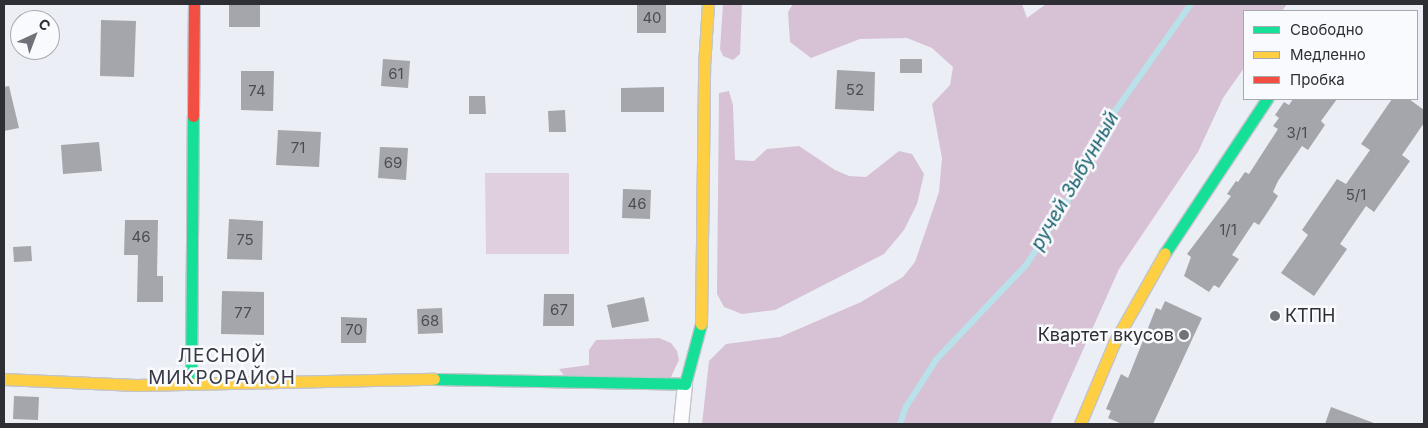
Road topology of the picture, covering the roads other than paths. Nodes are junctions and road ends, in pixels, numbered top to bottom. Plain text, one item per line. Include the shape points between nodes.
1 (194, 4) edge
2 (708, 4) edge
3 (1266, 100) edge
4 (4, 380) edge
5 (191, 384) junction
6 (685, 384) junction
7 (681, 424) edge
8 (1080, 424) edge

1 - 5 street
2 - 6 street via 704,67 704,318
3 - 8 street via 1150,275 1114,342
4 - 5 street
5 - 6 street via 436,380
6 - 7 street

